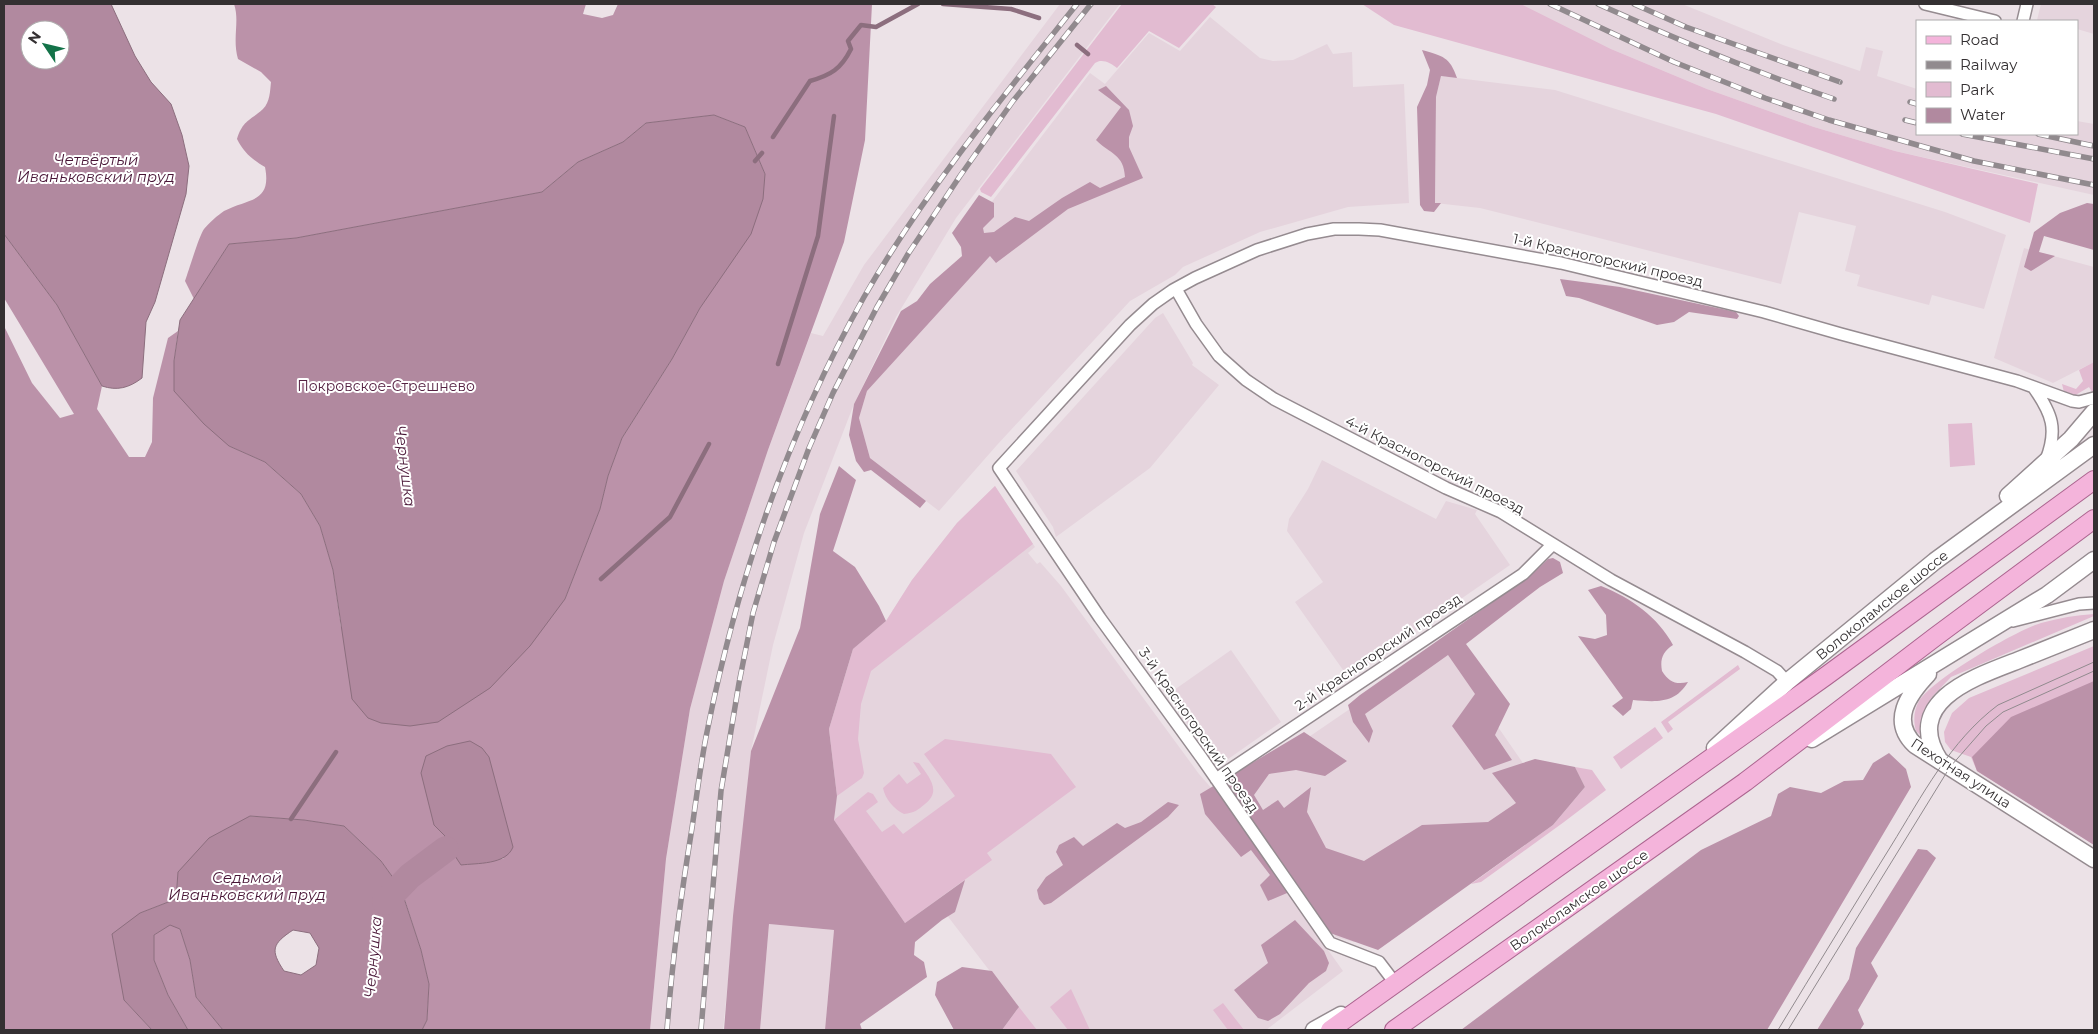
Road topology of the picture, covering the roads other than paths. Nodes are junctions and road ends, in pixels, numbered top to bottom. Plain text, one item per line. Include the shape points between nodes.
1 (1925, 4) edge
2 (2027, 4) edge
3 (1991, 20) edge
4 (2023, 20) edge
5 (1176, 288) junction
6 (2034, 388) junction
7 (2094, 398) edge
8 (2094, 412) edge
9 (2094, 445) edge
10 (2044, 465) junction
11 (999, 468) joint
12 (2094, 480) edge
13 (2094, 519) edge
14 (1552, 544) junction
15 (2094, 560) edge
16 (1935, 561) junction
17 (2094, 603) edge
18 (2000, 625) junction
19 (2094, 630) edge
20 (1944, 658) junction
21 (1787, 682) junction
22 (1940, 761) junction
23 (1763, 769) junction
24 (1216, 779) junction
25 (1681, 779) junction
26 (2094, 859) edge
27 (1391, 986) junction
28 (1314, 1030) edge
29 (1330, 1030) edge
30 (1394, 1030) edge

1 - 3 street
2 - 4 street
5 - 6 street, 1-й Красногорский проезд via 1257,250 1308,234 1334,229 1380,230 1580,267 1764,312
5 - 11 street, 1-й Красногорский проезд via 1130,325
5 - 14 street, 4-й Красногорский проезд via 1219,356 1260,390 1446,488 1501,512
6 - 7 street, 1-й Красногорский проезд via 2072,401
6 - 10 street via 2053,428 2053,439
8 - 10 main road
9 - 16 main road, Волоколамское шоссе
10 - 16 main road
11 - 24 street, 3-й Красногорский проезд via 1100,618
12 - 25 main road, Волоколамское шоссе
13 - 23 main road, Волоколамское шоссе
14 - 21 street, 4-й Красногорский проезд via 1611,580 1745,652 1777,671
14 - 24 street, 2-й Красногорский проезд via 1523,574
15 - 18 main road, Волоколамское шоссе
16 - 21 main road, Волоколамское шоссе
17 - 18 street
18 - 20 main road, Волоколамское шоссе
19 - 22 main road via 1972,678 1950,691 1930,722 1929,737
20 - 22 main road, Пехотная улица via 1919,684 1907,701 1903,714 1906,736
20 - 23 main road, Волоколамское шоссе
21 - 25 main road, Волоколамское шоссе
22 - 26 main road, Пехотная улица
23 - 30 main road, Волоколамское шоссе
24 - 27 street, 3-й Красногорский проезд via 1330,943 1380,962
25 - 27 main road, Волоколамское шоссе
27 - 28 main road
27 - 29 main road, Волоколамское шоссе

